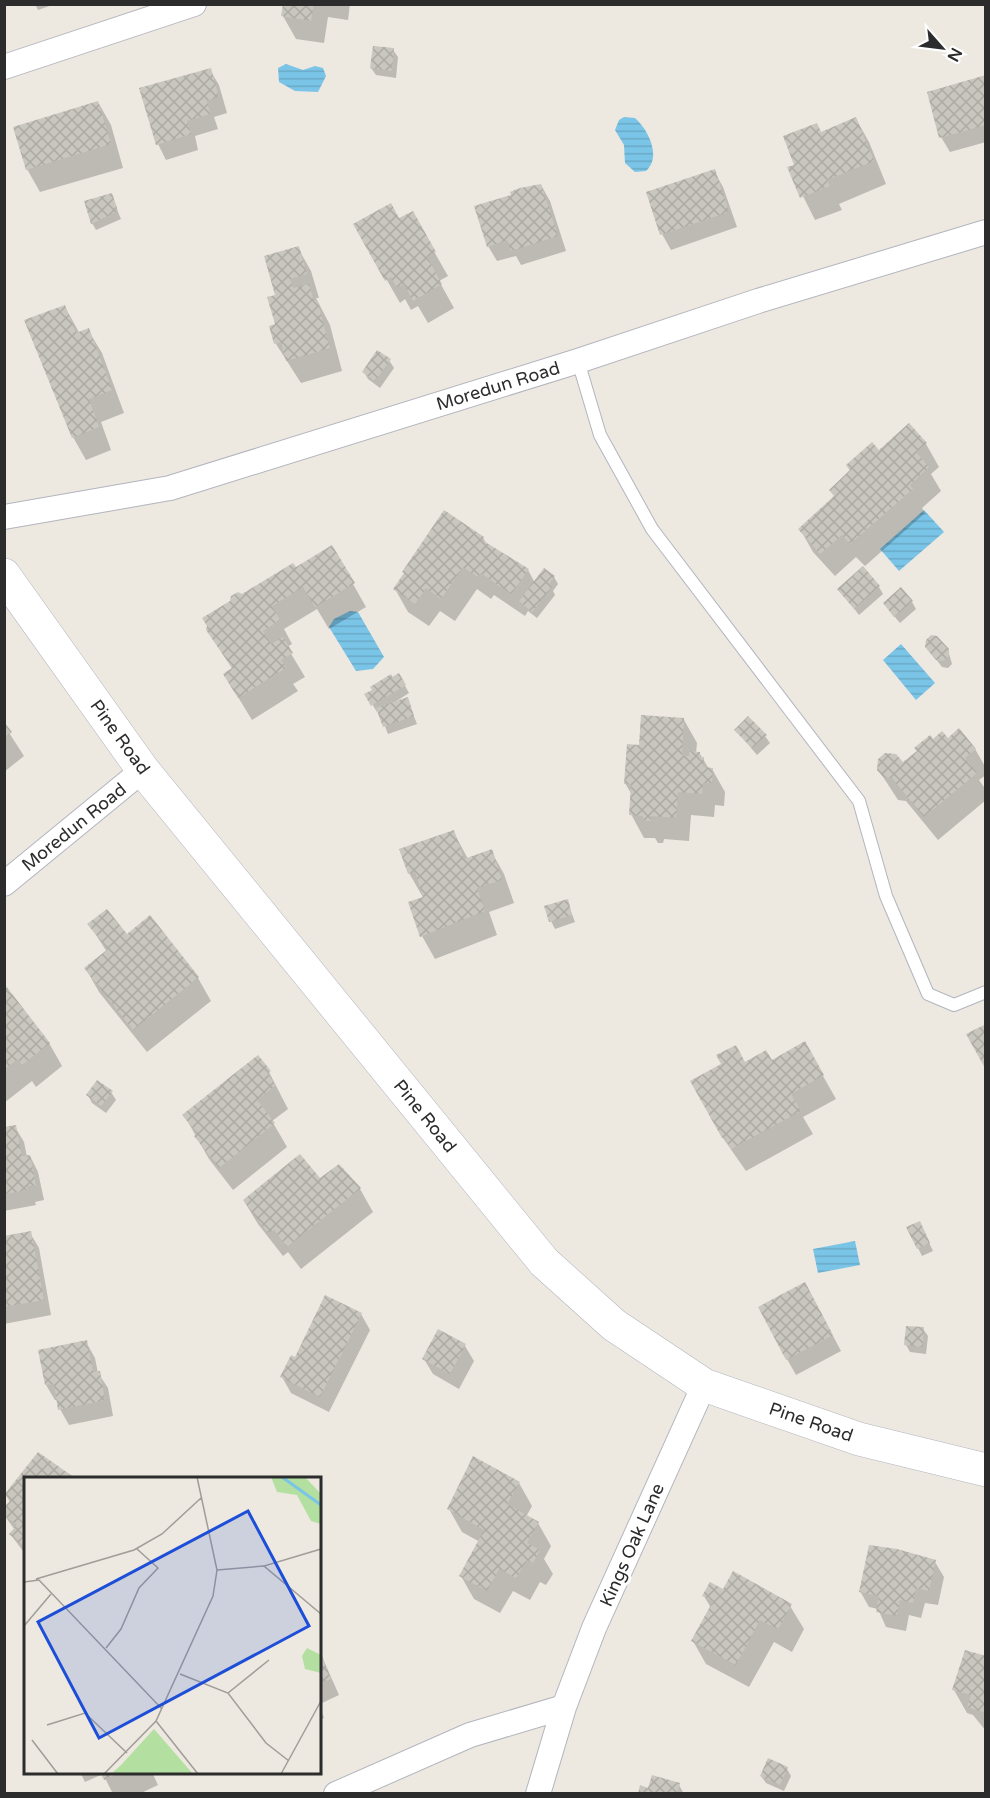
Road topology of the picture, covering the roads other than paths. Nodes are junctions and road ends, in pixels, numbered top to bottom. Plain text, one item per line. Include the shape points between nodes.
1 (194, 4) edge
2 (4, 67) edge
3 (986, 232) edge
4 (578, 361) junction
5 (4, 517) edge
6 (4, 575) edge
7 (142, 770) junction
8 (4, 884) edge
9 (986, 992) edge
10 (704, 1385) junction
11 (986, 1470) edge
12 (564, 1707) junction
13 (336, 1794) edge
14 (538, 1794) edge

1 - 2 street
3 - 4 street, Moredun Road
4 - 5 street, Moredun Road via 170,489
4 - 9 lane via 600,435 652,529 859,801 886,896 928,993 954,1005
6 - 7 street, Pine Road
7 - 8 street, Moredun Road
7 - 10 street, Pine Road via 544,1262 614,1324
10 - 11 street, Pine Road via 859,1439
10 - 12 street, Kings Oak Lane via 594,1628
12 - 13 street via 470,1735
12 - 14 street, Kings Oak Lane

